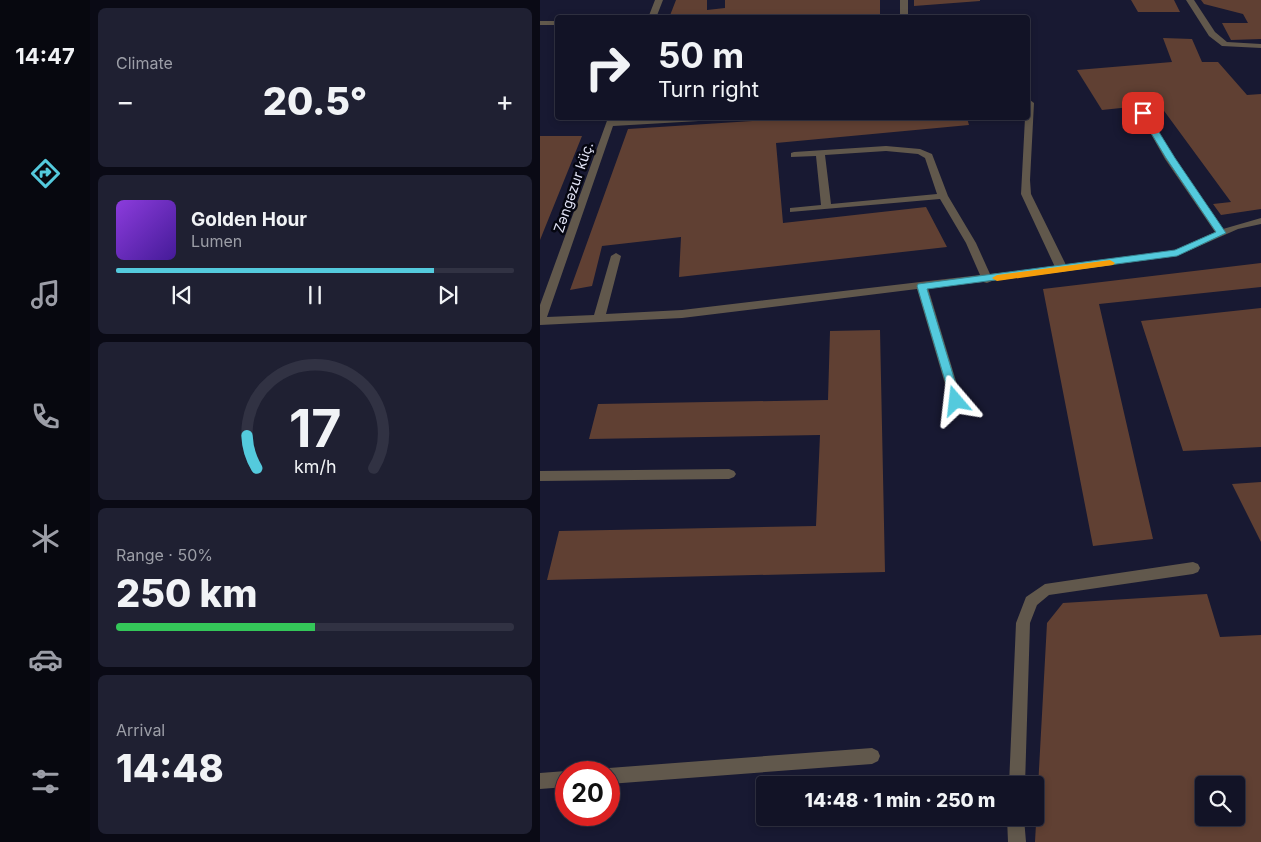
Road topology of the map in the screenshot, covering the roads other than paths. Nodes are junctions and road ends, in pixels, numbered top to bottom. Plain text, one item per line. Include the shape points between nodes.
1 (658, 0) edge
2 (904, 0) edge
3 (1190, 0) edge
4 (653, 15) edge
5 (904, 15) edge
6 (540, 23) edge
7 (555, 23) edge
8 (1261, 46) edge
9 (1143, 113) dead end
10 (641, 120) edge
11 (1029, 120) edge
12 (611, 121) edge
13 (820, 153) junction
14 (794, 155) dead end
15 (943, 196) junction
16 (826, 207) junction
17 (794, 210) dead end
18 (1261, 221) edge
19 (1221, 233) junction
20 (616, 256) dead end
21 (1062, 269) junction
22 (987, 280) junction
23 (922, 286) junction
24 (599, 318) junction
25 (540, 321) edge
26 (956, 401) dead end
27 (730, 474) dead end
28 (540, 476) edge
29 (1194, 568) dead end
30 (872, 756) dead end
31 (620, 775) edge
32 (1017, 776) edge
33 (555, 780) edge
34 (540, 781) edge
35 (1016, 826) edge
36 (1017, 842) edge

1 - 4 street
2 - 5 street
3 - 8 street via 1212,34 1224,44
6 - 7 street
9 - 19 street
10 - 12 street
11 - 21 street via 1026,194
12 - 25 street, Zəngəzur küç.
13 - 14 street
13 - 15 street via 896,148 925,151
13 - 16 street
15 - 16 street
15 - 22 street via 971,243
16 - 17 street
18 - 19 street
19 - 21 street via 1177,253
20 - 24 street
21 - 22 street
22 - 23 street
23 - 24 street via 682,314
23 - 26 street
24 - 25 street
27 - 28 street
29 - 32 street via 1045,590 1031,601 1022,623
30 - 31 street
33 - 34 street
35 - 36 street

